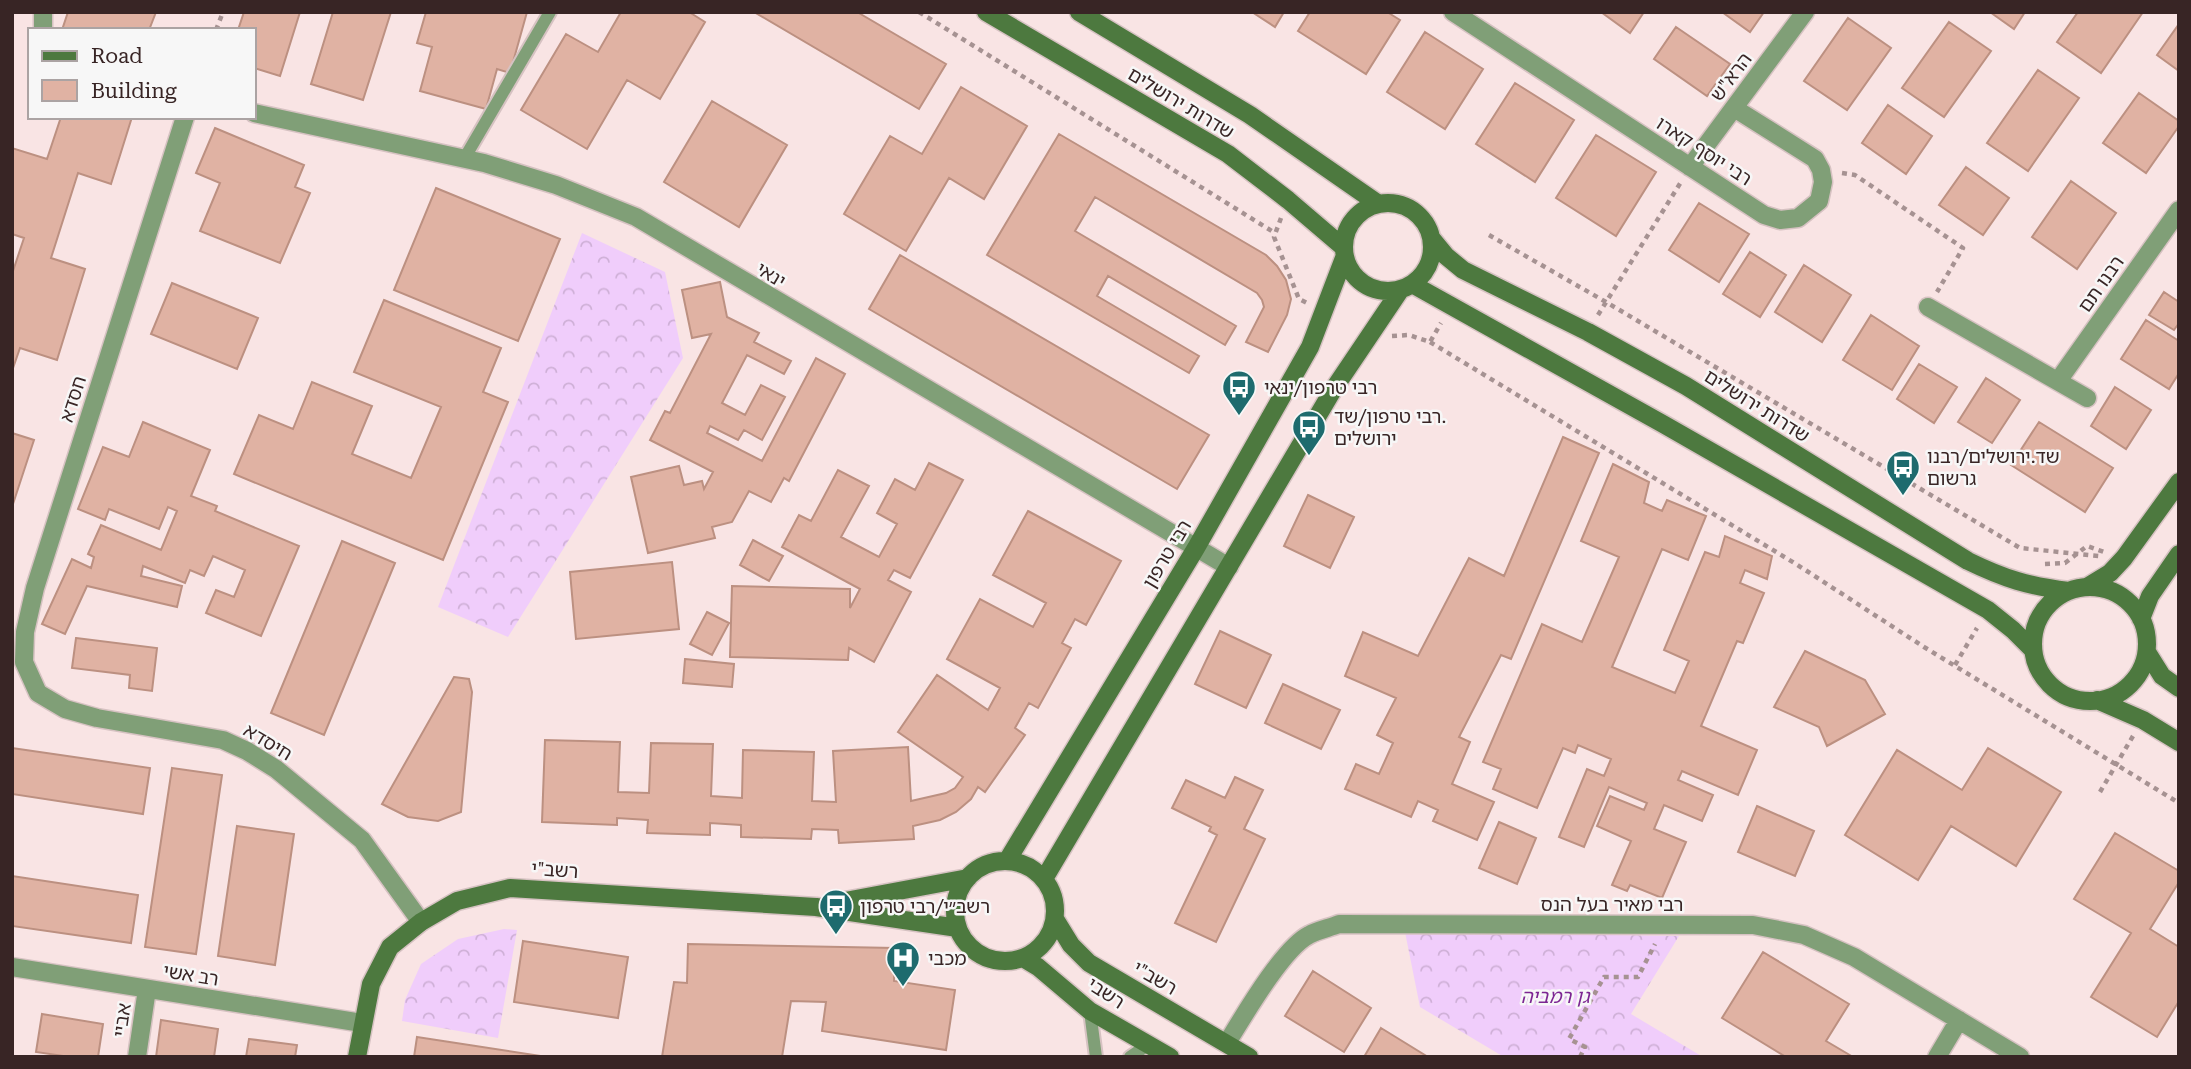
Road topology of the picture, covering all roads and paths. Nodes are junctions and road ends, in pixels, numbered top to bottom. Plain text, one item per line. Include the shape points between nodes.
1 (550, 12) edge
2 (919, 12) edge
3 (986, 12) edge
4 (1079, 12) edge
5 (1453, 12) edge
6 (1805, 12) edge
7 (1734, 108) junction
8 (256, 113) edge
9 (184, 119) edge
10 (464, 159) junction
11 (1690, 167) junction
12 (1821, 170) junction
13 (1288, 200) junction
14 (1377, 203) junction
15 (2179, 210) edge
16 (1275, 233) junction
17 (1489, 235) dead end
18 (1432, 239) junction
19 (1343, 252) junction
20 (1406, 287) junction
21 (1606, 302) junction
22 (1449, 304) junction
23 (1928, 307) joint
24 (1324, 312) junction
25 (1371, 332) junction
26 (1588, 332) junction
27 (1430, 342) junction
28 (2058, 382) junction
29 (2087, 398) dead end
30 (2179, 482) edge
31 (1196, 548) junction
32 (2077, 553) junction
33 (2179, 554) edge
34 (2124, 558) junction
35 (2039, 565) dead end
36 (1229, 567) junction
37 (2078, 589) junction
38 (1988, 610) junction
39 (2141, 619) junction
40 (2033, 650) junction
41 (2147, 652) junction
42 (1955, 665) junction
43 (2179, 688) edge
44 (37, 694) joint
45 (2097, 700) junction
46 (2143, 720) junction
47 (2179, 742) edge
48 (2116, 764) junction
49 (2100, 792) dead end
50 (2179, 803) edge
51 (1007, 861) junction
52 (968, 878) junction
53 (1044, 879) junction
54 (816, 907) junction
55 (1055, 919) junction
56 (421, 922) junction
57 (1666, 925) junction
58 (958, 928) junction
59 (1023, 958) junction
60 (12, 967) edge
61 (147, 989) junction
62 (1090, 1011) junction
63 (1959, 1020) junction
64 (362, 1023) junction
65 (1227, 1043) junction
66 (1149, 1044) junction
67 (137, 1057) edge
68 (357, 1057) edge
69 (1096, 1057) edge
70 (1130, 1057) edge
71 (1170, 1057) edge
72 (1249, 1057) edge
73 (1580, 1057) edge
74 (1937, 1057) edge
75 (2020, 1057) edge

1 - 10 lane
2 - 16 path
3 - 13 street, שדרות ירושלים via 1228,155
4 - 14 street, שדרות ירושלים via 1250,116
5 - 11 street, רבי יוסף קארו
6 - 7 street, הרא"ש
7 - 11 street, הרא"ש
7 - 12 street via 1815,159
8 - 10 street, ינאי
9 - 44 street, חסדא via 35,588 24,662
10 - 31 street, ינאי via 556,185 636,218
11 - 12 street, רבי יוסף קארו via 1764,215 1780,220 1798,218 1819,201
11 - 21 path
12 - 23 path via 1855,175 1963,248
13 - 16 path
13 - 19 street, שדרות ירושלים
14 - 18 street via 1408,206 1424,220
14 - 19 street via 1349,224
15 - 28 street, רבנו תם
16 - 24 path via 1299,299
17 - 21 path
18 - 20 street via 1429,264
18 - 26 street, שדרות ירושלים via 1463,270
19 - 20 street via 1356,278 1366,285 1377,290
19 - 24 street, רבי טרפון
20 - 22 street
20 - 25 street
21 - 26 path
21 - 32 path via 2020,548
22 - 27 path
22 - 38 street
23 - 28 street
24 - 31 street, רבי טרפון via 1310,347
25 - 27 path
25 - 36 street
26 - 37 street, שדרות ירושלים via 1686,386 1968,561 2032,587
27 - 42 path
28 - 29 street
30 - 34 street
31 - 36 street, ינאי
31 - 51 street, רבי טרפון
32 - 34 path
32 - 35 path via 2064,562
33 - 39 street via 2150,596
34 - 37 street via 2110,573
36 - 53 street
37 - 39 street via 2100,588 2124,598
37 - 40 street via 2045,608
38 - 40 street
38 - 42 path
39 - 41 street
40 - 45 street via 2054,688 2067,696
41 - 43 street via 2162,677
41 - 45 street via 2130,684
42 - 48 path
44 - 56 street, חיסדא via 65,709 97,718 223,740 247,751 276,769 362,840
45 - 46 street
46 - 47 street
46 - 48 path
48 - 49 path
48 - 50 path
51 - 52 street via 986,866
51 - 53 street via 1027,866
52 - 54 street, רשב"י
52 - 58 street via 956,902
53 - 55 street via 1052,891
54 - 56 street, רשב"י via 510,888 457,901
54 - 58 street, רשב"י
55 - 59 street via 1045,942
55 - 65 street, רשב"י via 1089,963
56 - 64 street, רשב"י via 390,947 371,984
57 - 63 street, רבי מאיר בעל הנס via 1753,925 1804,935 1854,957
57 - 65 street, רבי מאיר בעל הנס via 1339,924 1306,936 1284,959
57 - 73 path via 1638,976 1604,977 1569,1038 1585,1047
58 - 59 street via 978,953 1007,961
59 - 62 street, רשבי
60 - 61 street, רב אשי
61 - 64 street, רב אשי
61 - 67 street, אביי
62 - 66 street, רשבי
62 - 69 lane
63 - 74 street
63 - 75 street, רבי מאיר בעל הנס
64 - 68 street, רשב"י
65 - 72 street, רשב"י
66 - 70 lane
66 - 71 street, רשבי

